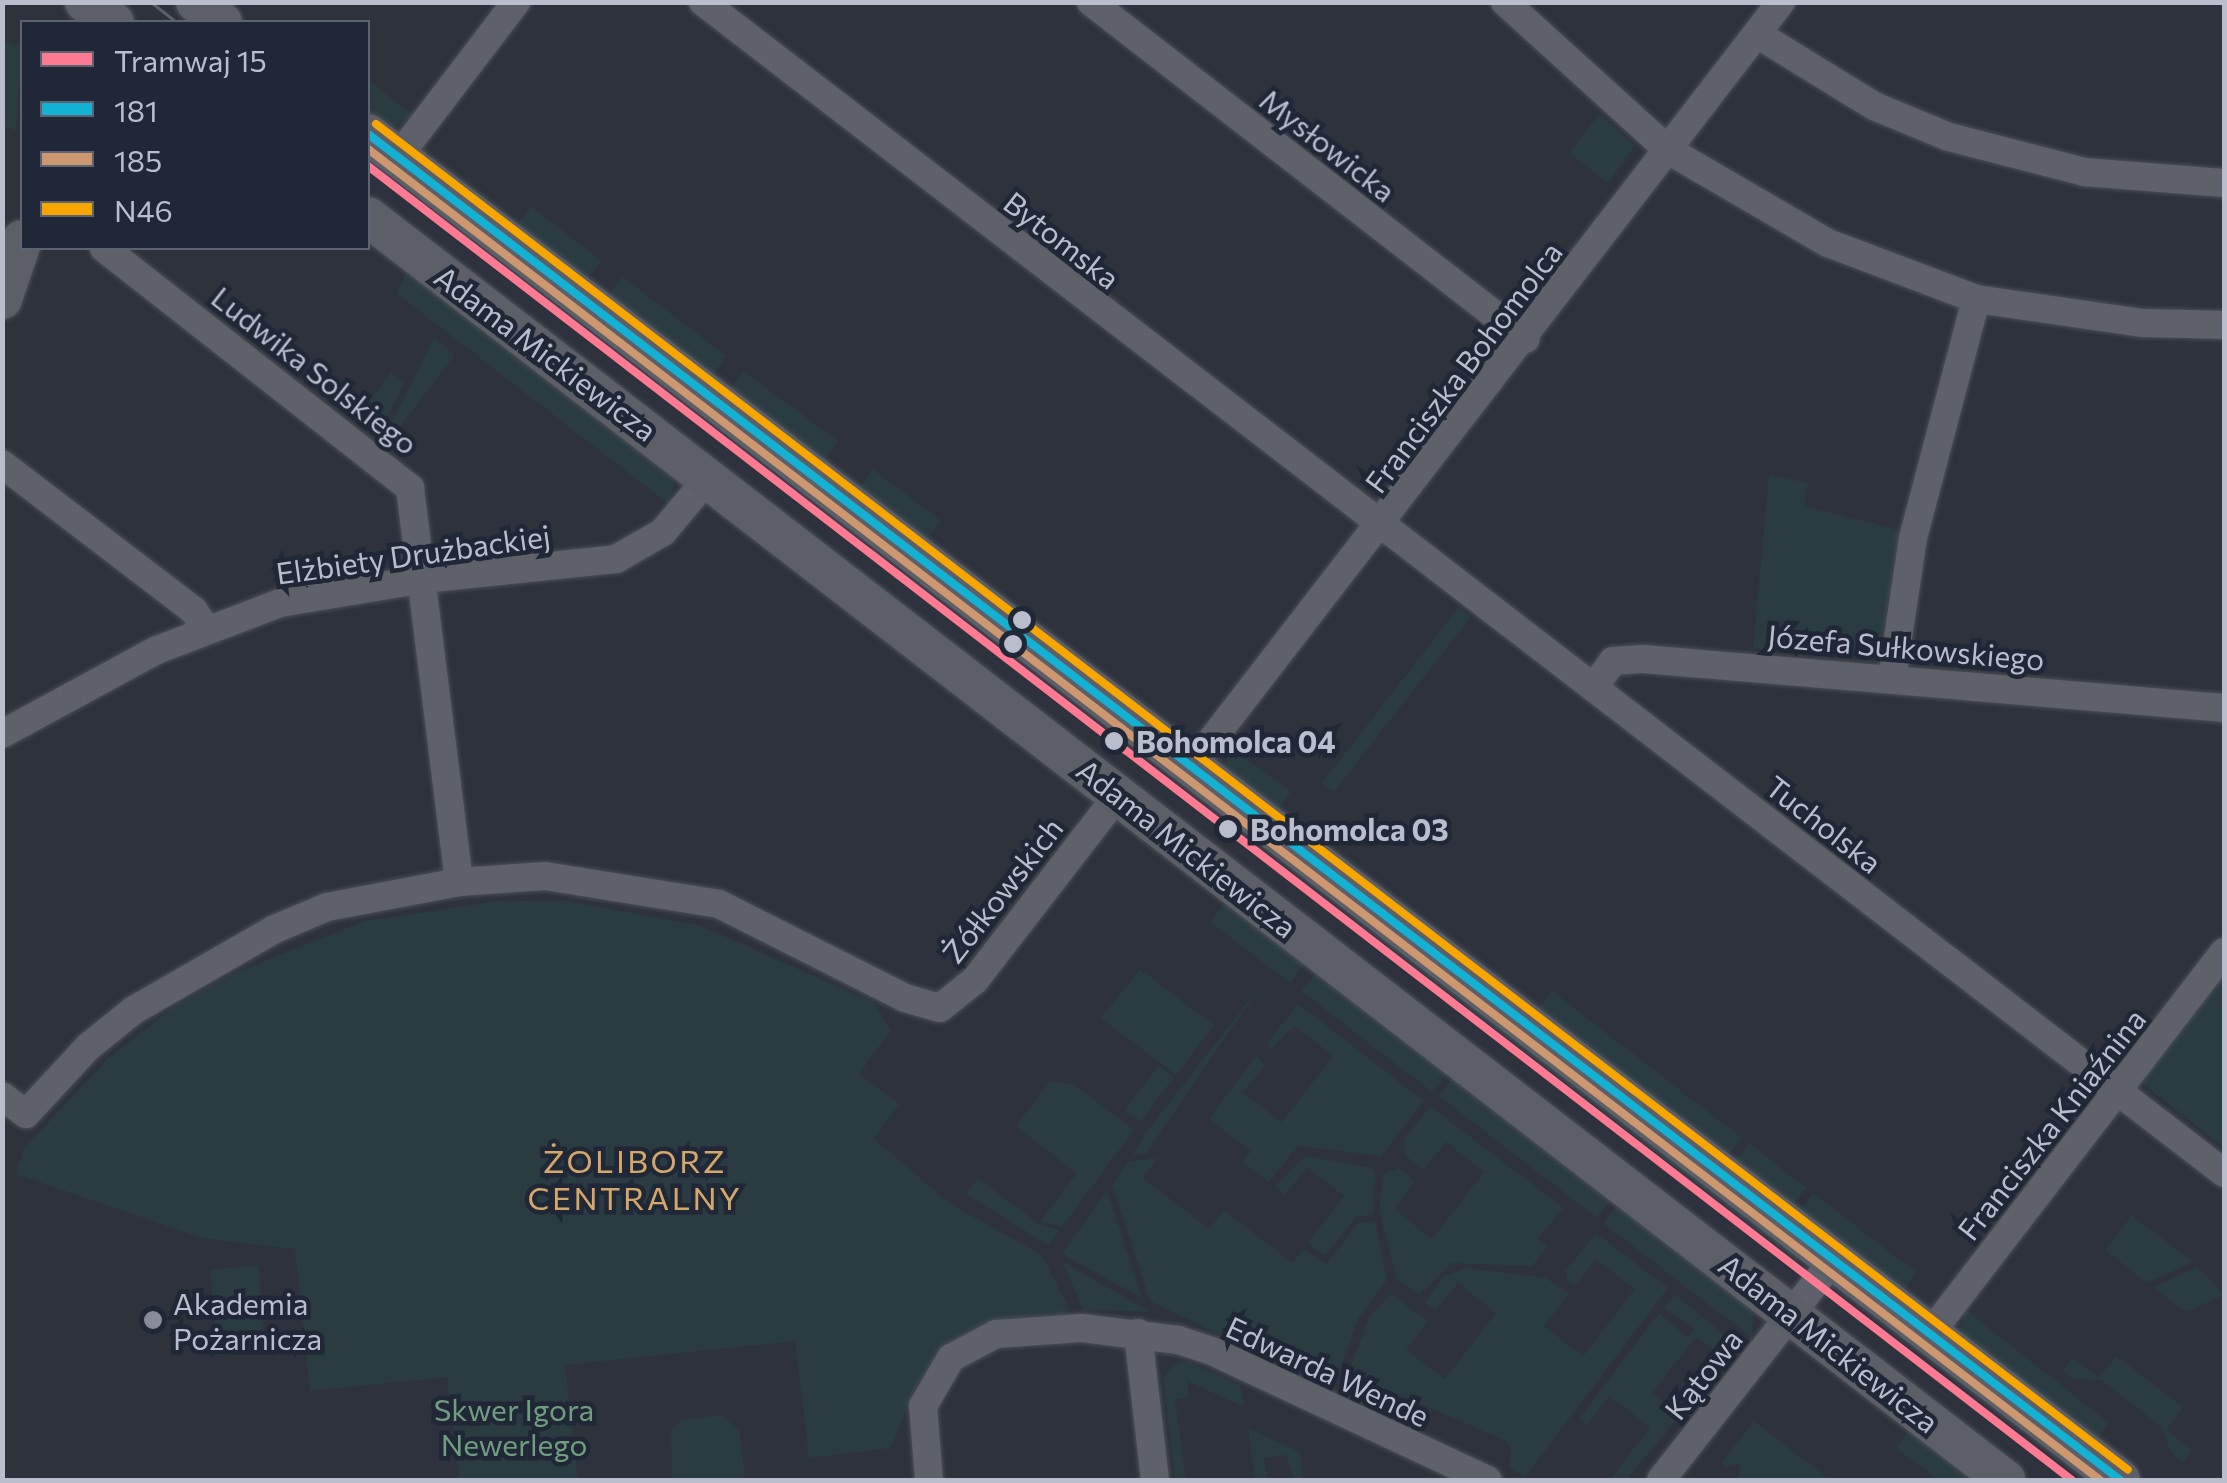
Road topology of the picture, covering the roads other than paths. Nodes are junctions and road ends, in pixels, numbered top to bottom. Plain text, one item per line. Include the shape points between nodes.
1 (196, 2) edge
2 (516, 2) edge
3 (703, 2) edge
4 (1090, 2) edge
5 (1505, 2) edge
6 (1781, 2) edge
7 (219, 20) edge
8 (1757, 34) junction
9 (383, 146) edge
10 (1668, 150) junction
11 (2224, 182) edge
12 (370, 219) edge
13 (20, 246) edge
14 (107, 250) edge
15 (1976, 299) junction
16 (2, 300) edge
17 (2224, 324) edge
18 (1526, 339) junction
19 (2, 464) edge
20 (708, 478) junction
21 (1382, 528) junction
22 (423, 579) junction
23 (206, 629) junction
24 (1024, 640) junction
25 (1892, 678) junction
26 (1594, 687) junction
27 (983, 693) junction
28 (2224, 708) edge
29 (2, 734) edge
30 (1191, 768) junction
31 (1118, 796) junction
32 (459, 882) junction
33 (1354, 892) junction
34 (1312, 945) junction
35 (2224, 952) edge
36 (2116, 1092) junction
37 (2, 1096) edge
38 (2224, 1173) edge
39 (1833, 1261) junction
40 (1792, 1314) junction
41 (1138, 1333) junction
42 (1928, 1334) junction
43 (929, 1480) edge
44 (1155, 1480) edge
45 (1487, 1480) edge
46 (1661, 1480) edge
47 (2006, 1480) edge
48 (2120, 1480) edge

1 - 7 street
2 - 9 street
3 - 21 street, Bytomska
4 - 18 street, Mysłowicka
5 - 10 street
6 - 8 street, Franciszka Bohomolca
8 - 10 street, Franciszka Bohomolca
8 - 11 street via 1874,106 1949,138 2084,172
9 - 24 street, Adama Mickiewicza
10 - 15 street via 1801,230
10 - 18 street, Franciszka Bohomolca
12 - 20 street, Adama Mickiewicza
13 - 16 street
14 - 22 street, Ludwika Solskiego via 402,476 416,500
15 - 17 street via 2143,324
15 - 25 street via 1913,538
18 - 21 street, Franciszka Bohomolca
19 - 23 street via 194,611
20 - 22 street, Elżbiety Drużbackiej via 663,532 616,559
20 - 27 street, Adama Mickiewicza
21 - 26 street, Tucholska
21 - 30 street, Franciszka Bohomolca
22 - 23 street, Elżbiety Drużbackiej via 280,603
22 - 32 street, Ludwika Solskiego
23 - 29 street, Elżbiety Drużbackiej via 92,682
24 - 27 street
24 - 30 street, Adama Mickiewicza
25 - 26 street, Józefa Sułkowskiego via 1620,659
25 - 28 street, Józefa Sułkowskiego
26 - 36 street, Tucholska
27 - 31 street, Adama Mickiewicza
30 - 33 street, Adama Mickiewicza
31 - 32 street, Żółkowskich via 975,980 957,999 926,1007 719,904 545,876
31 - 34 street, Adama Mickiewicza
32 - 37 street via 328,907 182,977 88,1047 26,1114
33 - 34 street
33 - 39 street, Adama Mickiewicza
34 - 40 street, Adama Mickiewicza
35 - 36 street, Franciszka Kniaźnina
36 - 38 street, Tucholska
36 - 42 street, Franciszka Kniaźnina
39 - 40 street, Kątowa
39 - 42 street, Adama Mickiewicza
40 - 46 street, Kątowa
40 - 47 street, Adama Mickiewicza
41 - 43 street, Edwarda Wende via 1082,1328 973,1341 926,1392
41 - 44 street
41 - 45 street, Edwarda Wende via 1214,1352
42 - 48 street, Adama Mickiewicza

